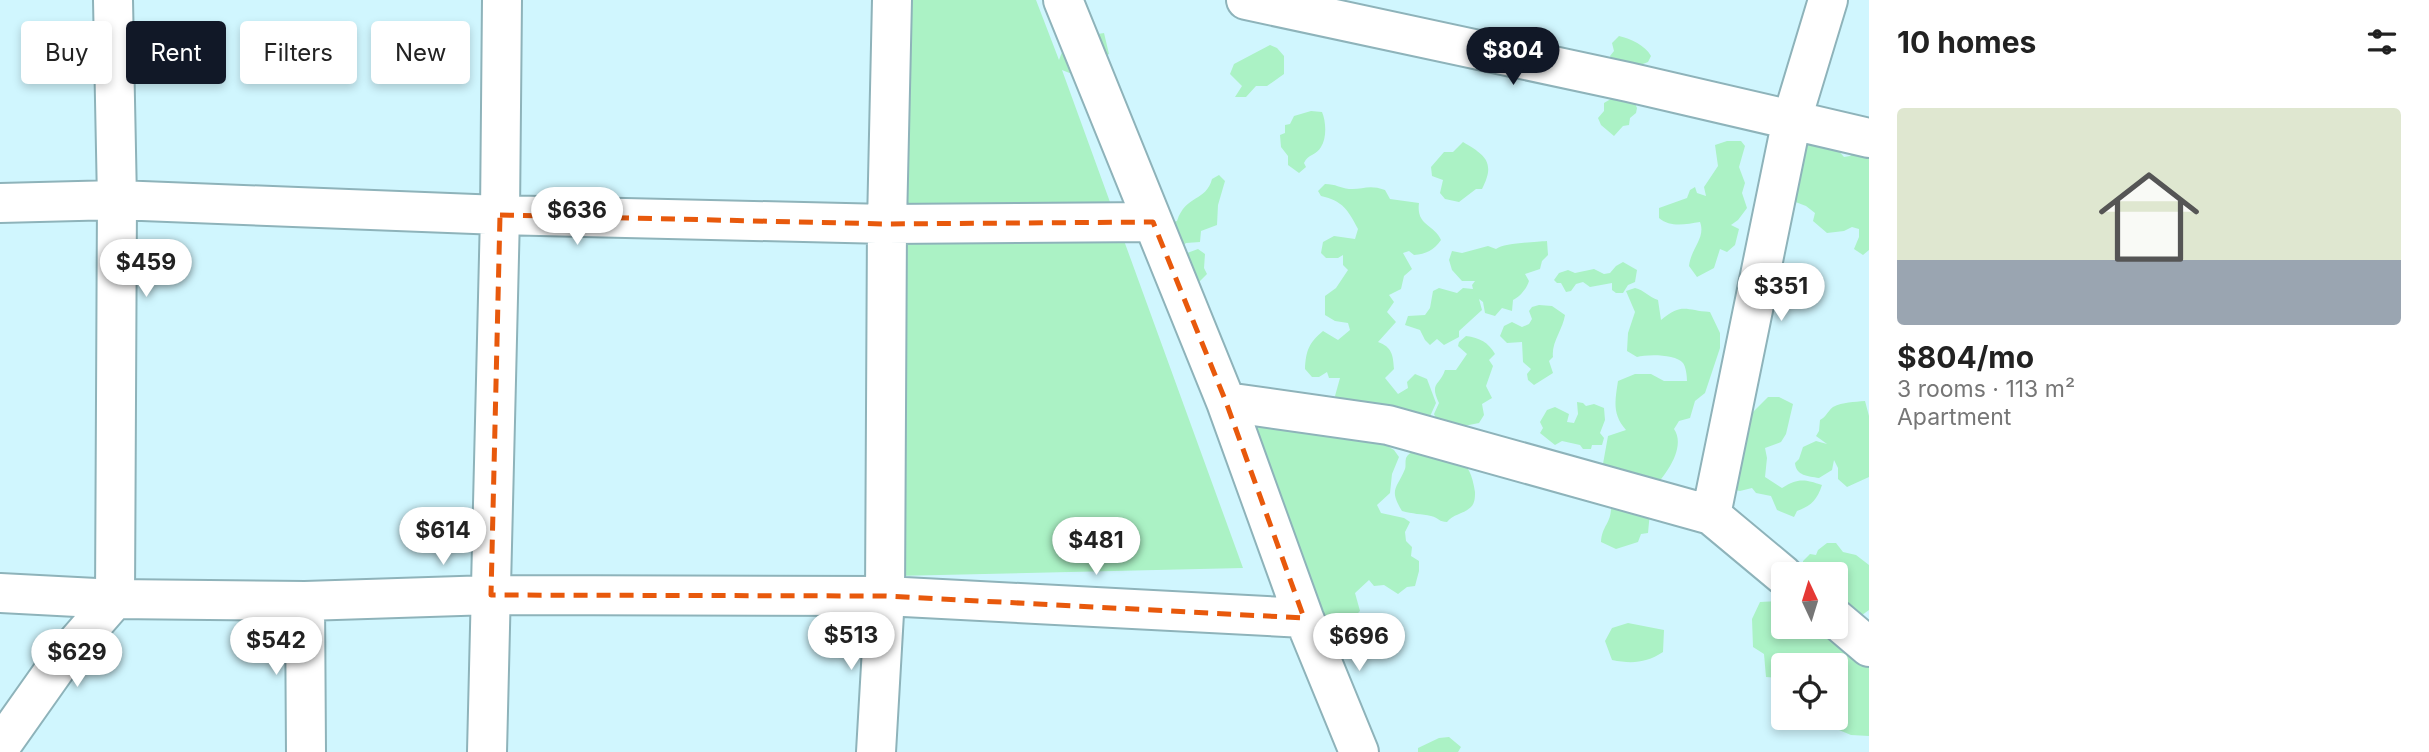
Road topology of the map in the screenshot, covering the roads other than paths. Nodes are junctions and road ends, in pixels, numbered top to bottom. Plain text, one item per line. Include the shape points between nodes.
1 (113, 0) edge
2 (502, 0) edge
3 (892, 0) edge
4 (1063, 0) edge
5 (1245, 0) edge
6 (1828, 0) edge
7 (1312, 7) edge
8 (1792, 119) junction
9 (1869, 138) edge
10 (117, 200) junction
11 (0, 203) edge
12 (500, 215) junction
13 (1153, 222) junction
14 (887, 225) junction
15 (1226, 402) junction
16 (1711, 515) junction
17 (1771, 566) edge
18 (0, 593) edge
19 (491, 595) junction
20 (885, 596) junction
21 (115, 599) junction
22 (305, 601) junction
23 (1304, 618) junction
24 (1848, 629) edge
25 (1869, 647) edge
26 (0, 747) edge
27 (306, 752) edge
28 (486, 752) edge
29 (876, 752) edge
30 (1359, 752) edge

1 - 10 street
2 - 12 street
3 - 14 street
4 - 13 street
5 - 7 street
6 - 8 street
7 - 8 street
8 - 9 street
8 - 16 street
10 - 11 street
10 - 12 street
10 - 21 street
12 - 14 street
12 - 19 street
13 - 14 street
13 - 15 street
14 - 20 street
15 - 16 street via 1388,425
15 - 23 street
16 - 17 street
18 - 21 street
19 - 20 street
19 - 22 street
19 - 28 street
20 - 23 street
20 - 29 street
21 - 22 street
21 - 26 street via 60,662
22 - 27 street
23 - 30 street
24 - 25 street

